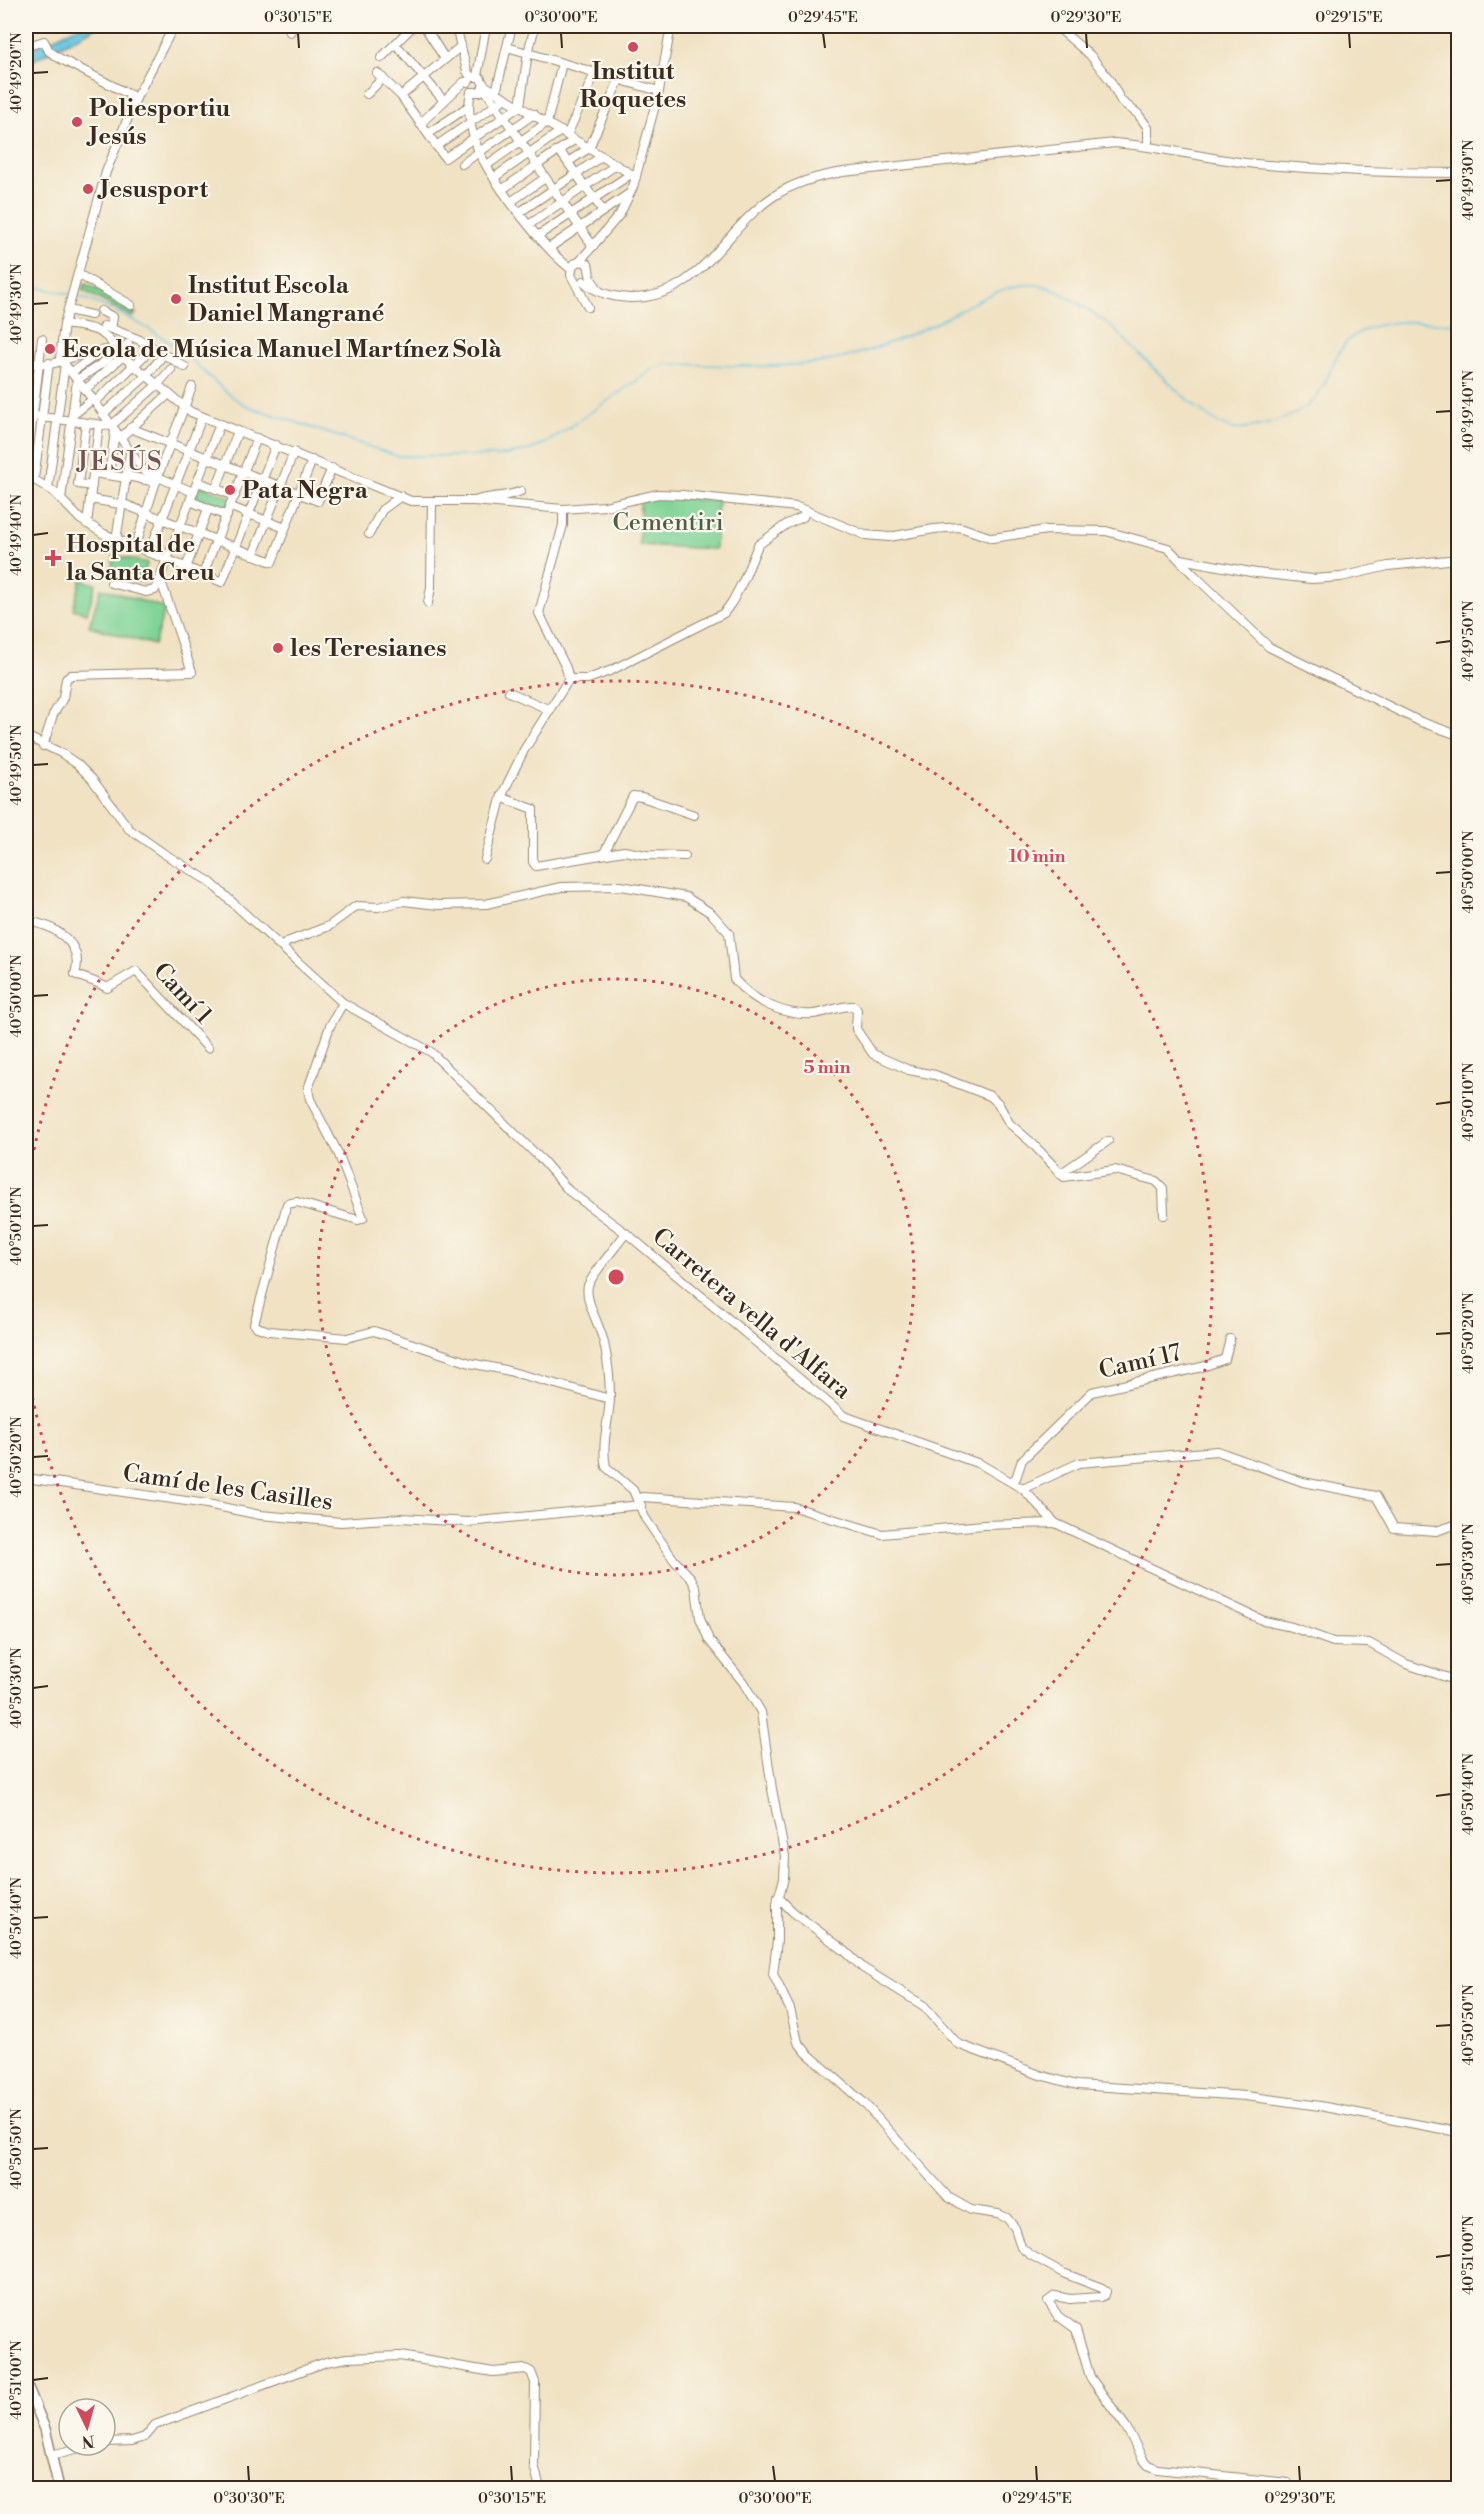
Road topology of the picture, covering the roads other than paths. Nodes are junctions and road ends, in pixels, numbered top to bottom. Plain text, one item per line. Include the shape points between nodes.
1 (174, 26) edge
2 (413, 26) edge
3 (456, 26) edge
4 (486, 26) edge
5 (512, 26) edge
6 (535, 26) edge
7 (670, 26) edge
8 (1056, 26) edge
9 (424, 27) edge
10 (26, 43) edge
11 (461, 46) junction
12 (507, 47) junction
13 (400, 49) dead end
14 (528, 53) junction
15 (381, 58) dead end
16 (445, 59) junction
17 (561, 63) junction
18 (595, 73) junction
19 (423, 77) junction
20 (472, 79) junction
21 (619, 80) junction
22 (484, 86) junction
23 (659, 91) junction
24 (471, 92) junction
25 (496, 92) junction
26 (367, 94) dead end
27 (400, 96) junction
28 (136, 98) junction
29 (506, 98) junction
30 (444, 101) junction
31 (495, 105) junction
32 (469, 106) junction
33 (520, 106) junction
34 (535, 115) junction
35 (504, 117) junction
36 (471, 122) junction
37 (420, 124) junction
38 (545, 124) junction
39 (512, 129) junction
40 (428, 134) junction
41 (567, 135) junction
42 (475, 137) junction
43 (520, 141) junction
44 (436, 146) junction
45 (1148, 146) junction
46 (589, 148) junction
47 (559, 150) junction
48 (480, 152) junction
49 (528, 153) junction
50 (602, 156) junction
51 (568, 162) junction
52 (462, 164) dead end
53 (487, 165) junction
54 (537, 165) junction
55 (616, 165) junction
56 (1458, 173) edge
57 (576, 174) junction
58 (633, 175) junction
59 (495, 177) junction
60 (545, 178) junction
61 (585, 186) junction
62 (503, 189) junction
63 (553, 189) junction
64 (631, 192) junction
65 (593, 198) junction
66 (512, 201) junction
67 (562, 202) junction
68 (603, 211) junction
69 (520, 213) junction
70 (570, 213) junction
71 (530, 224) junction
72 (580, 227) junction
73 (539, 235) junction
74 (592, 247) junction
75 (549, 248) junction
76 (578, 264) junction
77 (78, 274) junction
78 (590, 274) junction
79 (579, 283) junction
80 (599, 290) junction
81 (130, 305) dead end
82 (69, 306) junction
83 (588, 307) dead end
84 (101, 311) dead end
85 (93, 322) junction
86 (64, 324) junction
87 (42, 339) dead end
88 (128, 344) dead end
89 (102, 351) junction
90 (118, 351) junction
91 (147, 353) dead end
92 (160, 359) dead end
93 (62, 362) junction
94 (26, 363) edge
95 (39, 363) junction
96 (49, 363) junction
97 (135, 366) junction
98 (186, 367) dead end
99 (171, 369) dead end
100 (72, 372) junction
101 (146, 376) junction
102 (77, 380) junction
103 (157, 385) junction
104 (192, 387) dead end
105 (85, 390) junction
106 (169, 394) junction
107 (94, 401) junction
108 (30, 405) edge
109 (184, 408) junction
110 (103, 414) junction
111 (29, 416) edge
112 (42, 417) junction
113 (202, 417) junction
114 (72, 418) junction
115 (57, 420) junction
116 (87, 423) junction
117 (99, 424) junction
118 (220, 424) junction
119 (130, 428) junction
120 (238, 431) junction
121 (115, 432) junction
122 (257, 438) junction
123 (170, 444) junction
124 (276, 445) junction
125 (189, 451) junction
126 (294, 452) junction
127 (130, 453) junction
128 (207, 458) junction
129 (312, 460) junction
130 (225, 465) junction
131 (332, 468) junction
132 (93, 473) junction
133 (244, 473) junction
134 (26, 474) edge
135 (109, 475) junction
136 (127, 477) junction
137 (34, 479) junction
138 (263, 479) junction
139 (157, 480) junction
140 (198, 482) junction
141 (176, 485) junction
142 (92, 486) junction
143 (280, 487) junction
144 (48, 488) junction
145 (216, 489) junction
146 (521, 491) dead end
147 (193, 492) junction
148 (299, 494) junction
149 (235, 496) junction
150 (401, 496) junction
151 (59, 497) junction
152 (90, 499) junction
153 (190, 501) junction
154 (474, 501) junction
155 (432, 502) junction
156 (123, 504) junction
157 (231, 507) junction
158 (208, 509) junction
159 (563, 509) junction
160 (806, 510) junction
161 (146, 513) junction
162 (250, 514) junction
163 (227, 516) junction
164 (163, 519) junction
165 (267, 521) junction
166 (87, 524) junction
167 (180, 526) junction
168 (285, 528) junction
169 (199, 533) junction
170 (369, 534) dead end
171 (117, 540) junction
172 (216, 540) junction
173 (135, 548) junction
174 (236, 548) junction
175 (149, 554) junction
176 (253, 555) junction
177 (1458, 559) edge
178 (167, 560) junction
179 (1181, 560) junction
180 (186, 568) junction
181 (203, 574) junction
182 (160, 578) junction
183 (111, 583) dead end
184 (428, 603) dead end
185 (569, 679) junction
186 (508, 693) dead end
187 (550, 710) junction
188 (1458, 735) edge
189 (26, 736) edge
190 (43, 746) junction
191 (502, 795) junction
192 (694, 815) dead end
193 (604, 853) junction
194 (685, 856) dead end
195 (485, 859) dead end
196 (26, 921) edge
197 (282, 947) junction
198 (343, 1003) junction
199 (208, 1048) dead end
200 (1108, 1142) dead end
201 (1060, 1174) junction
202 (1164, 1215) dead end
203 (626, 1233) junction
204 (1230, 1340) dead end
205 (610, 1399) junction
206 (26, 1478) edge
207 (1012, 1481) junction
208 (1023, 1489) junction
209 (639, 1503) junction
210 (1055, 1523) junction
211 (1458, 1524) edge
212 (1458, 1681) edge
213 (778, 1897) junction
214 (1458, 2132) edge
215 (26, 2383) edge
216 (117, 2442) edge
217 (57, 2454) edge
218 (51, 2455) junction
219 (1285, 2485) edge
220 (60, 2488) edge
221 (540, 2488) edge

1 - 28 street
2 - 15 street
3 - 11 street
4 - 20 street
5 - 12 street
6 - 14 street
7 - 23 street
8 - 45 street via 1090,55 1121,101 1138,114 1148,128
9 - 16 street
10 - 28 street via 44,41 49,51
11 - 16 street
11 - 20 street
12 - 14 street
12 - 25 street
13 - 19 street
14 - 17 street
14 - 33 street
16 - 19 street
17 - 18 street
17 - 38 street
18 - 21 street
18 - 41 street
19 - 27 street
19 - 30 street
20 - 22 street via 482,79
20 - 24 street via 468,88
20 - 30 street
21 - 23 street
21 - 46 street
22 - 24 street via 480,92
22 - 25 street
22 - 31 street
23 - 58 street
24 - 32 street
25 - 29 street
26 - 27 street via 380,76
27 - 37 street
28 - 77 street via 106,172
29 - 31 street
29 - 33 street
30 - 37 street
31 - 35 street
31 - 36 street
32 - 36 street
32 - 40 street
33 - 34 street
33 - 35 street
34 - 38 street
34 - 39 street
35 - 39 street
35 - 42 street
36 - 42 street
36 - 44 street
37 - 40 street
38 - 41 street
38 - 43 street
39 - 43 street
39 - 48 street
40 - 44 street
41 - 46 street
41 - 47 street
41 - 49 street
42 - 44 street via 445,158
42 - 48 street
43 - 49 street
43 - 53 street
45 - 56 street via 1254,164
45 - 80 street via 1115,143 843,172 807,180 763,204 697,273 665,293 644,298 620,297
46 - 50 street
46 - 51 street
47 - 51 street
47 - 54 street
48 - 52 street
48 - 53 street
49 - 54 street
49 - 59 street
50 - 55 street
50 - 57 street
51 - 57 street
53 - 59 street
54 - 60 street
54 - 62 street
55 - 58 street
55 - 61 street
57 - 61 street
57 - 63 street
58 - 64 street
58 - 65 street
59 - 62 street
60 - 63 street
60 - 66 street
61 - 65 street
61 - 67 street
62 - 66 street
63 - 67 street
63 - 69 street
64 - 68 street
64 - 74 street via 612,226
65 - 68 street
65 - 70 street
66 - 69 street
67 - 70 street
67 - 71 street
68 - 72 street
69 - 71 street
70 - 72 street
70 - 73 street
71 - 73 street
72 - 74 street
72 - 75 street
73 - 75 street
74 - 76 street
75 - 76 street via 556,257
76 - 78 street via 590,268
76 - 79 street via 571,275
77 - 81 street
77 - 82 street
78 - 79 street
78 - 80 street
79 - 80 street
79 - 83 street
82 - 85 street
82 - 86 street
84 - 98 street via 113,317 107,327 140,340
85 - 86 street
85 - 90 street
86 - 93 street
87 - 95 street
88 - 90 street
89 - 90 street
89 - 93 street
89 - 100 street
90 - 97 street
90 - 102 street
90 - 105 street
91 - 97 street
92 - 101 street
93 - 96 street
93 - 100 street
93 - 115 street
94 - 95 street
95 - 96 street
95 - 108 street
96 - 112 street
97 - 101 street
97 - 107 street
99 - 103 street
100 - 102 street
101 - 103 street
101 - 110 street
102 - 105 street
102 - 114 street
103 - 106 street
103 - 121 street
104 - 109 street
105 - 107 street
106 - 109 street
106 - 119 street
107 - 110 street
107 - 114 street
108 - 111 street
109 - 113 street
109 - 123 street
110 - 121 street
111 - 112 street
111 - 134 street
112 - 115 street
112 - 137 street
113 - 118 street
113 - 125 street
114 - 115 street
114 - 116 street
114 - 151 street
115 - 144 street
116 - 117 street
116 - 142 street via 78,484
117 - 121 street
117 - 132 street
118 - 120 street
118 - 128 street
119 - 121 street
119 - 123 street
120 - 122 street
120 - 130 street
121 - 127 street
121 - 135 street
122 - 124 street
122 - 133 street
123 - 125 street
123 - 139 street
124 - 126 street
124 - 138 street
125 - 128 street
125 - 141 street
126 - 129 street
126 - 143 street
127 - 136 street
127 - 139 street
128 - 130 street
128 - 140 street
129 - 131 street
129 - 148 street
130 - 133 street
130 - 145 street
131 - 148 street via 321,495
131 - 150 street
132 - 135 street
132 - 142 street
133 - 138 street
133 - 149 street
134 - 137 street
135 - 136 street
136 - 139 street
136 - 156 street
137 - 144 street
138 - 143 street
138 - 162 street
139 - 141 street
139 - 161 street
140 - 145 street
140 - 147 street
141 - 147 street
141 - 164 street
142 - 152 street
143 - 148 street
143 - 165 street
144 - 151 street
145 - 149 street
146 - 154 street
147 - 153 street
148 - 168 street
149 - 157 street
150 - 155 street via 411,501
150 - 170 street via 382,510
151 - 166 street
152 - 156 street
152 - 166 street
153 - 158 street
153 - 167 street
154 - 155 street
154 - 159 street
155 - 184 street
156 - 161 street
156 - 171 street
157 - 162 street
157 - 163 street
158 - 163 street
158 - 169 street
159 - 160 street via 605,506 666,494
159 - 185 street via 539,609
160 - 179 street via 865,535 889,537 960,528 992,538 1047,530 1106,531 1168,548
160 - 185 street via 803,516 758,545 741,586 724,613 612,670 588,679
161 - 164 street
161 - 173 street
162 - 165 street
162 - 174 street
163 - 172 street
164 - 167 street
164 - 175 street
165 - 168 street
165 - 176 street
166 - 171 street
167 - 169 street
167 - 178 street
168 - 176 street via 272,562
169 - 172 street
169 - 180 street
171 - 173 street
172 - 174 street
172 - 181 street
173 - 175 street
174 - 176 street
174 - 181 street via 222,582
175 - 178 street
177 - 179 street via 1312,579
178 - 180 street
178 - 182 street
179 - 188 street via 1269,647 1421,722
180 - 181 street
182 - 183 street via 151,592
182 - 190 street via 192,672 71,675 66,679 63,698
185 - 187 street
186 - 187 street
187 - 191 street
189 - 190 street, Carretera vella d'Alfara
190 - 197 street, Carretera vella d'Alfara via 61,753 92,779 129,829 210,882
191 - 193 street via 533,810 534,865
191 - 195 street
192 - 193 street via 633,796
193 - 194 street
196 - 199 street, Camí 1 via 60,932 74,951 78,964 75,974 86,980 98,981 107,988 136,971
197 - 198 street, Carretera vella d'Alfara
197 - 201 street via 329,926 356,906 404,901 486,904 564,886 626,886 686,897 703,906 726,928 731,939 734,979 761,1001 774,1009 811,1014 854,1006 856,1029 873,1054 990,1096 1009,1123
198 - 203 street, Carretera vella d'Alfara via 431,1052 569,1191
198 - 205 street via 330,1026 308,1089 363,1218 358,1220 297,1202 287,1204 254,1324 269,1331 347,1338 374,1331 470,1363
200 - 201 street
201 - 202 street via 1066,1178 1115,1170 1156,1181 1163,1188
203 - 205 street via 592,1278 587,1291 604,1341
203 - 207 street, Carretera vella d'Alfara via 844,1416 980,1464
204 - 207 street, Camí 17 via 1225,1359 1092,1392 1022,1460
205 - 209 street via 606,1467 631,1488
206 - 209 street, Camí de les Casilles via 296,1520 341,1522 401,1518 468,1522
207 - 208 street, Carretera vella d'Alfara
208 - 210 street, Carretera vella d'Alfara
208 - 211 street via 1079,1463 1217,1450 1303,1482 1376,1496 1394,1528 1436,1531
209 - 210 street, Camí de les Casilles via 642,1497 794,1507 882,1534
209 - 213 street via 674,1560 694,1582 700,1618 709,1640 743,1682 761,1713 785,1856
210 - 212 street, Carretera vella d'Alfara via 1264,1622 1333,1642 1369,1643 1406,1664
213 - 214 street via 863,1968 924,2006 958,2044 1040,2075 1077,2085 1246,2096
213 - 219 street via 773,1974 790,2009 798,2042 864,2103 948,2197 971,2210 1007,2218 1021,2247 1029,2254 1106,2291 1101,2297 1055,2296 1048,2301 1058,2316 1076,2329 1090,2377 1148,2465
215 - 218 main road via 40,2414
216 - 221 street via 144,2437 155,2425 326,2362 347,2358 400,2356 493,2372 526,2368 535,2382 534,2465
217 - 218 street
218 - 220 main road

